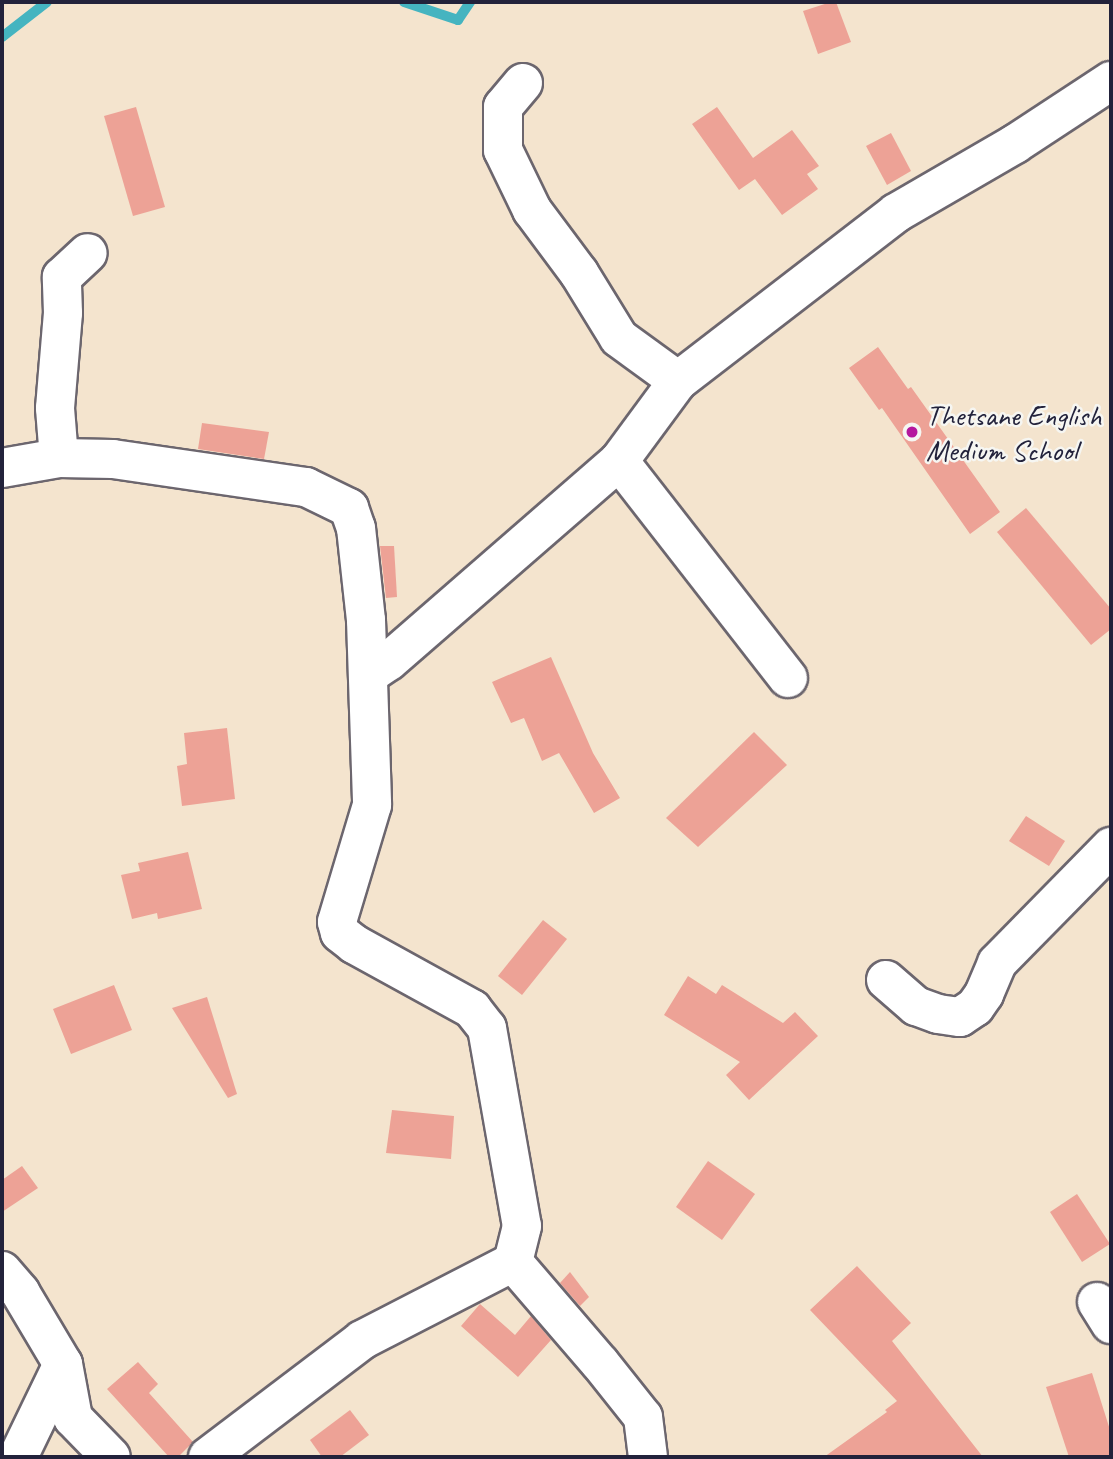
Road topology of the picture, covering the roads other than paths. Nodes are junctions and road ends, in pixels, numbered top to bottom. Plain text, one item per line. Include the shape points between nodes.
1 (1111, 81) edge
2 (523, 83) dead end
3 (88, 253) dead end
4 (678, 381) junction
5 (59, 458) junction
6 (619, 461) junction
7 (2, 468) edge
8 (368, 675) junction
9 (788, 678) dead end
10 (1111, 847) edge
11 (886, 980) dead end
12 (513, 1262) junction
13 (2, 1271) edge
14 (63, 1364) junction
15 (18, 1457) edge
16 (111, 1457) edge
17 (208, 1457) edge
18 (648, 1457) edge

1 - 4 street via 896,214
2 - 4 street via 503,107 503,150 531,210 579,272 619,338
3 - 5 street via 62,277 55,408
4 - 6 street
5 - 7 street
5 - 8 street via 113,459 306,486 349,508 356,528
6 - 8 street via 390,661
6 - 9 street
8 - 12 street via 372,805 337,922 340,933 354,944 472,1009 487,1028 522,1226
10 - 11 street via 997,963 984,994 960,1017 916,1006
12 - 17 street via 362,1340
12 - 18 street via 643,1417
13 - 14 street via 20,1292
14 - 15 street
14 - 16 street via 73,1418

